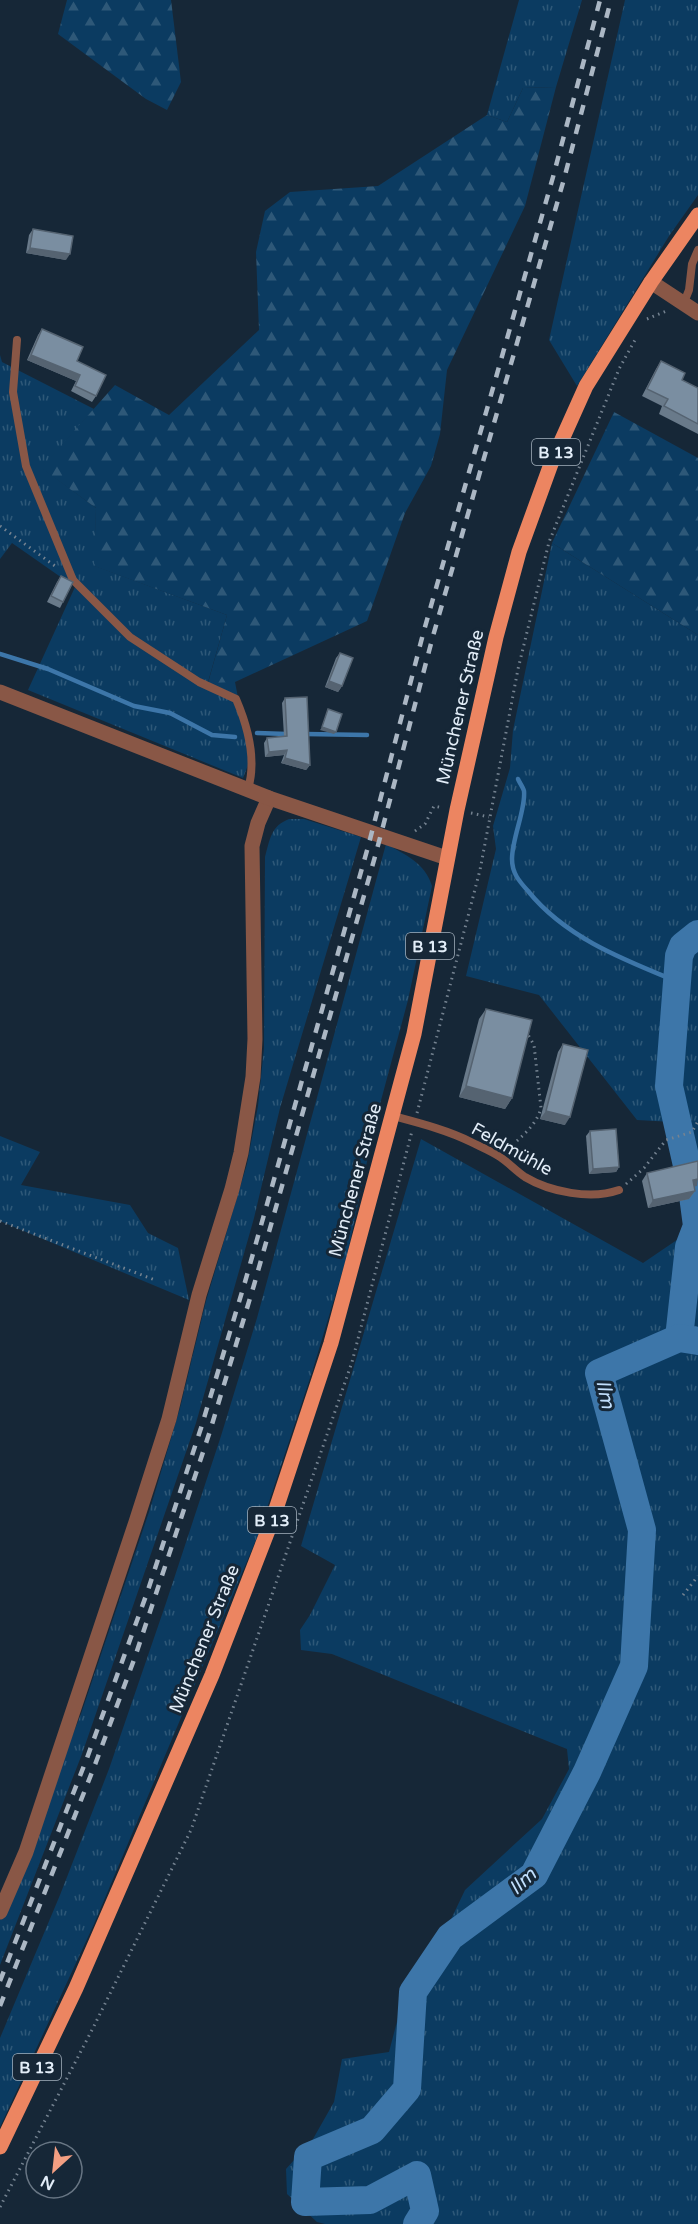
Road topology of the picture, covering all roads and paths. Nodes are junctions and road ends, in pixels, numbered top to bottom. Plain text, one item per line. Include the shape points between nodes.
1 (698, 215) edge
2 (698, 250) edge
3 (651, 282) junction
4 (683, 305) junction
5 (698, 313) edge
6 (17, 340) dead end
7 (0, 526) edge
8 (73, 580) junction
9 (0, 692) edge
10 (248, 789) junction
11 (269, 798) junction
12 (457, 810) junction
13 (489, 817) dead end
14 (406, 831) dead end
15 (447, 858) junction
16 (526, 1033) edge
17 (393, 1116) junction
18 (698, 1121) edge
19 (500, 1157) junction
20 (619, 1190) joint
21 (0, 1221) edge
22 (155, 1280) dead end
23 (698, 1576) edge
24 (683, 1595) dead end
25 (0, 1912) edge
26 (0, 2147) edge

1 - 3 main road, Münchener Straße / B 13
2 - 4 lane
3 - 4 street
3 - 12 main road, Münchener Straße / B 13 via 586,386 543,486 519,552 496,637
4 - 5 street
6 - 8 lane via 13,392 26,466
7 - 8 path
8 - 10 lane via 130,637 199,682 236,699 246,722 252,766
9 - 10 street
10 - 11 street
11 - 15 street
11 - 25 street via 252,846 255,1039 241,1153 199,1295 169,1419 26,1852
12 - 13 path
12 - 14 path via 434,806 425,824 416,831
12 - 15 main road, Münchener Straße / B 13
15 - 17 main road, Münchener Straße / B 13 via 414,1034
16 - 19 path via 534,1045 541,1108 532,1127
17 - 19 lane, Feldmühle via 469,1141
17 - 26 main road, Münchener Straße / B 13 via 331,1343 270,1526 198,1707 76,1988
18 - 20 path via 692,1132 666,1140 644,1168
19 - 20 lane, Feldmühle via 526,1177 549,1187 590,1194
21 - 22 path
23 - 24 path

